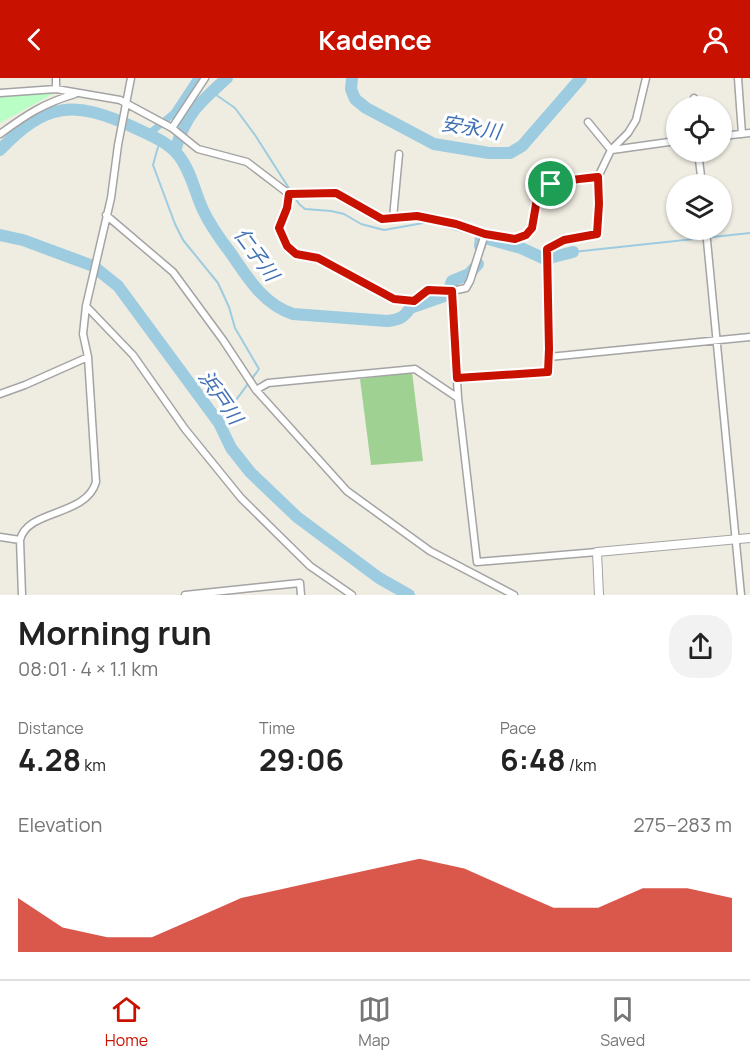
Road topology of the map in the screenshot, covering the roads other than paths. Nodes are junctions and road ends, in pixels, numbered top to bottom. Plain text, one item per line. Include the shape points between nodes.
1 (56, 78) edge
2 (131, 78) edge
3 (205, 78) edge
4 (646, 78) edge
5 (738, 78) edge
6 (56, 89) junction
7 (0, 93) edge
8 (76, 94) junction
9 (125, 103) junction
10 (588, 122) dead end
11 (172, 128) junction
12 (750, 133) edge
13 (0, 134) edge
14 (742, 134) junction
15 (732, 135) edge
16 (666, 142) edge
17 (611, 150) junction
18 (399, 154) dead end
19 (598, 177) junction
20 (289, 194) junction
21 (106, 215) junction
22 (393, 218) junction
23 (485, 234) junction
24 (707, 240) edge
25 (452, 291) junction
26 (86, 306) junction
27 (750, 337) edge
28 (717, 341) junction
29 (88, 357) junction
30 (549, 357) junction
31 (457, 378) junction
32 (256, 390) junction
33 (0, 394) edge
34 (458, 398) junction
35 (0, 537) edge
36 (750, 538) edge
37 (20, 540) junction
38 (736, 540) junction
39 (597, 552) junction
40 (22, 595) edge
41 (185, 595) edge
42 (301, 595) edge
43 (352, 595) edge
44 (514, 595) edge
45 (599, 595) edge
46 (741, 595) edge

1 - 6 street
2 - 9 street
3 - 11 street
4 - 17 street via 636,120
5 - 14 street
6 - 7 street
6 - 8 street
8 - 9 street
8 - 13 street via 40,106
9 - 11 street
9 - 21 street
10 - 17 street
11 - 20 street via 198,149 247,162
12 - 14 street
14 - 15 street
16 - 17 street
17 - 19 street
18 - 22 street
19 - 23 street via 551,184 538,193 532,228 526,235 515,239
19 - 30 street via 597,234 564,240 547,249
20 - 22 street via 336,193 376,217
20 - 25 street via 279,228 287,246 296,254 318,258 394,299 414,301 428,290
21 - 26 street
21 - 32 street via 173,272
22 - 23 street via 417,216
23 - 25 street via 466,288
24 - 28 street
25 - 31 street
26 - 29 street via 83,334
26 - 43 street via 133,355 241,498 310,566
27 - 28 street
28 - 30 street
28 - 38 street
29 - 33 street
29 - 37 street via 94,490 75,505 30,525
30 - 31 street via 548,372
31 - 34 street
32 - 34 street via 268,383 415,369
32 - 44 street via 347,491 430,552
34 - 39 street via 477,562
35 - 37 street
36 - 38 street
37 - 40 street
38 - 39 street
38 - 46 street
39 - 45 street
41 - 42 street via 300,583

